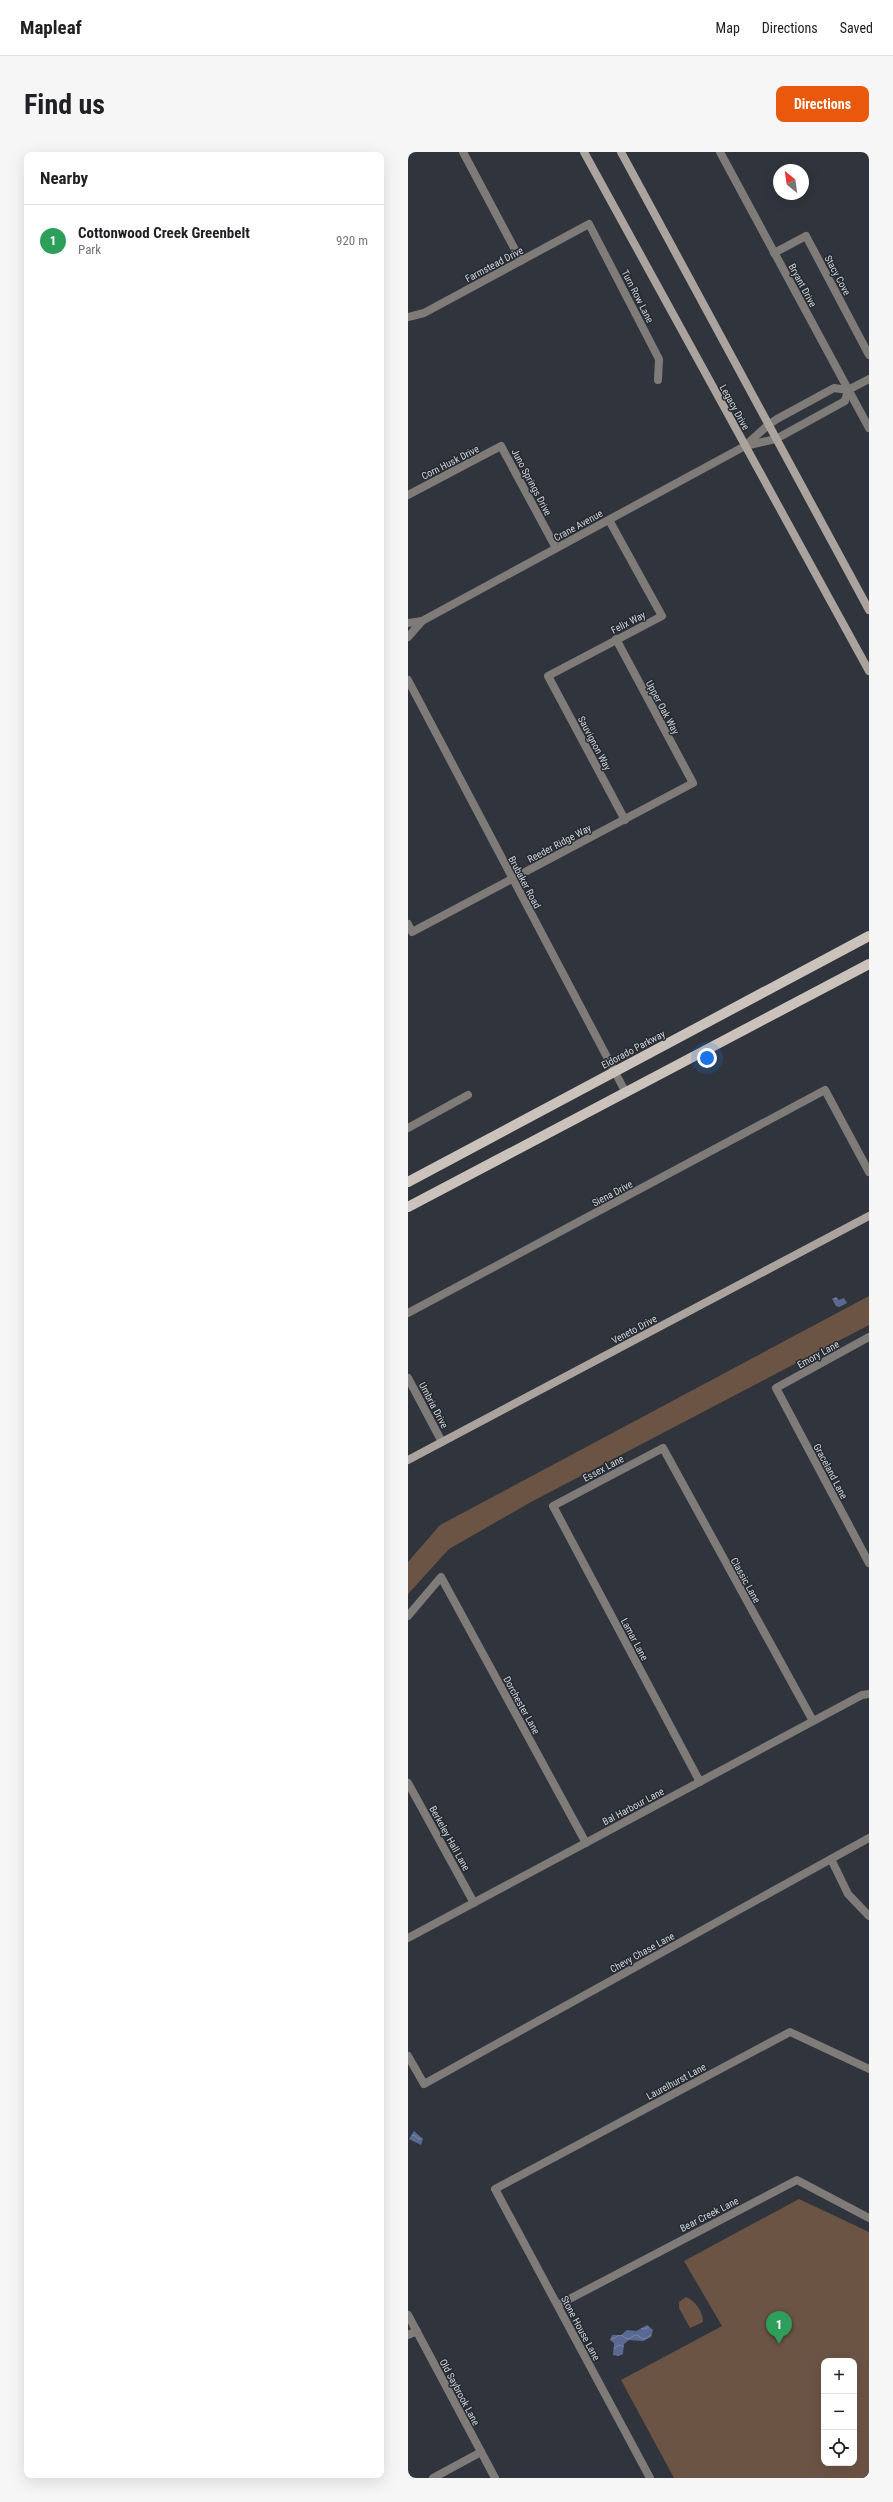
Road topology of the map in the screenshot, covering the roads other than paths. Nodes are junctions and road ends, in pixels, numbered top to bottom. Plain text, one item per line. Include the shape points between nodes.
1 (462, 152) edge
2 (584, 152) edge
3 (621, 152) edge
4 (720, 152) edge
5 (589, 224) joint
6 (774, 253) junction
7 (521, 261) junction
8 (408, 317) edge
9 (869, 355) edge
10 (869, 379) edge
11 (658, 380) dead end
12 (848, 390) junction
13 (768, 424) junction
14 (869, 428) edge
15 (776, 439) junction
16 (501, 446) joint
17 (745, 446) junction
18 (408, 495) edge
19 (609, 520) junction
20 (556, 548) junction
21 (869, 610) edge
22 (422, 621) junction
23 (408, 623) edge
24 (408, 637) edge
25 (616, 639) junction
26 (869, 671) edge
27 (548, 676) joint
28 (408, 680) edge
29 (693, 784) joint
30 (625, 820) junction
31 (512, 880) junction
32 (410, 928) edge
33 (869, 936) edge
34 (869, 964) edge
35 (614, 1072) junction
36 (626, 1093) junction
37 (468, 1095) dead end
38 (408, 1128) edge
39 (869, 1172) edge
40 (408, 1182) edge
41 (408, 1207) edge
42 (869, 1216) edge
43 (408, 1313) edge
44 (869, 1337) edge
45 (408, 1378) edge
46 (776, 1388) joint
47 (442, 1442) junction
48 (662, 1448) joint
49 (408, 1460) edge
50 (553, 1506) joint
51 (869, 1563) edge
52 (408, 1616) edge
53 (869, 1694) edge
54 (813, 1721) junction
55 (700, 1782) junction
56 (408, 1783) edge
57 (869, 1838) edge
58 (586, 1843) junction
59 (831, 1859) junction
60 (474, 1903) junction
61 (869, 1916) edge
62 (408, 1938) edge
63 (408, 2056) edge
64 (869, 2069) edge
65 (495, 2189) joint
66 (869, 2218) edge
67 (558, 2304) junction
68 (408, 2315) edge
69 (417, 2331) junction
70 (408, 2335) edge
71 (481, 2452) junction
72 (433, 2478) edge
73 (495, 2478) edge
74 (650, 2478) edge

1 - 7 street
2 - 17 main road, Legacy Drive
3 - 13 main road, Legacy Drive
4 - 6 street, Bryant Drive
5 - 7 street, Farmstead Drive
5 - 11 street, Turn Row Lane via 659,359
6 - 9 street, Stacy Cove via 806,236
6 - 12 street, Bryant Drive
7 - 8 street, Farmstead Drive via 424,313
10 - 12 street
12 - 13 street, Crane Avenue via 834,388
12 - 14 street, Bryant Drive
12 - 15 street, Crane Avenue via 845,401
13 - 15 main road, Legacy Drive
13 - 17 street, Crane Avenue
15 - 17 street, Crane Avenue
15 - 21 main road, Legacy Drive
16 - 18 street, Corn Husk Drive
16 - 20 street, Juno Springs Drive
17 - 19 street, Crane Avenue
17 - 26 main road, Legacy Drive
19 - 20 street, Crane Avenue
19 - 25 street, Felix Way via 662,616
20 - 22 street, Crane Avenue
22 - 23 street, Crane Avenue
22 - 24 street, Crane Avenue
25 - 27 street, Felix Way
25 - 29 street, Upper Oak Way
27 - 30 street, Sauvignon Way
28 - 31 street, Brubaker Road
29 - 30 street, Reeder Ridge Way
30 - 31 street, Reeder Ridge Way
31 - 32 street, Reeder Ridge Way
31 - 35 street, Brubaker Road
33 - 35 main road, Eldorado Parkway
34 - 36 main road
35 - 36 street, Brubaker Road
35 - 40 main road, Eldorado Parkway
36 - 41 main road
37 - 38 street
39 - 43 street, Siena Drive via 825,1090
42 - 47 main road, Veneto Drive
44 - 46 street, Emory Lane
45 - 47 street, Umbria Drive
46 - 51 street, Graceland Lane
47 - 49 main road, Veneto Drive
48 - 50 street, Essex Lane
48 - 54 street, Classic Lane
50 - 55 street, Lamar Lane
52 - 58 street, Dorchester Lane via 441,1577
53 - 54 street, Bal Harbour Lane via 862,1695
54 - 55 street, Bal Harbour Lane
55 - 58 street, Bal Harbour Lane
56 - 60 street, Berkeley Hall Lane
57 - 59 street, Chevy Chase Lane
58 - 60 street, Bal Harbour Lane
59 - 61 street via 848,1894
59 - 63 street, Chevy Chase Lane via 424,2084
60 - 62 street, Bal Harbour Lane
64 - 65 street, Laurelhurst Lane via 790,2032
65 - 67 street, Stone House Lane
66 - 67 street, Bear Creek Lane via 798,2180
67 - 74 street, Stone House Lane
68 - 69 street, Old Saybrook Lane
69 - 70 street
69 - 71 street, Old Saybrook Lane
71 - 72 street
71 - 73 street, Old Saybrook Lane

